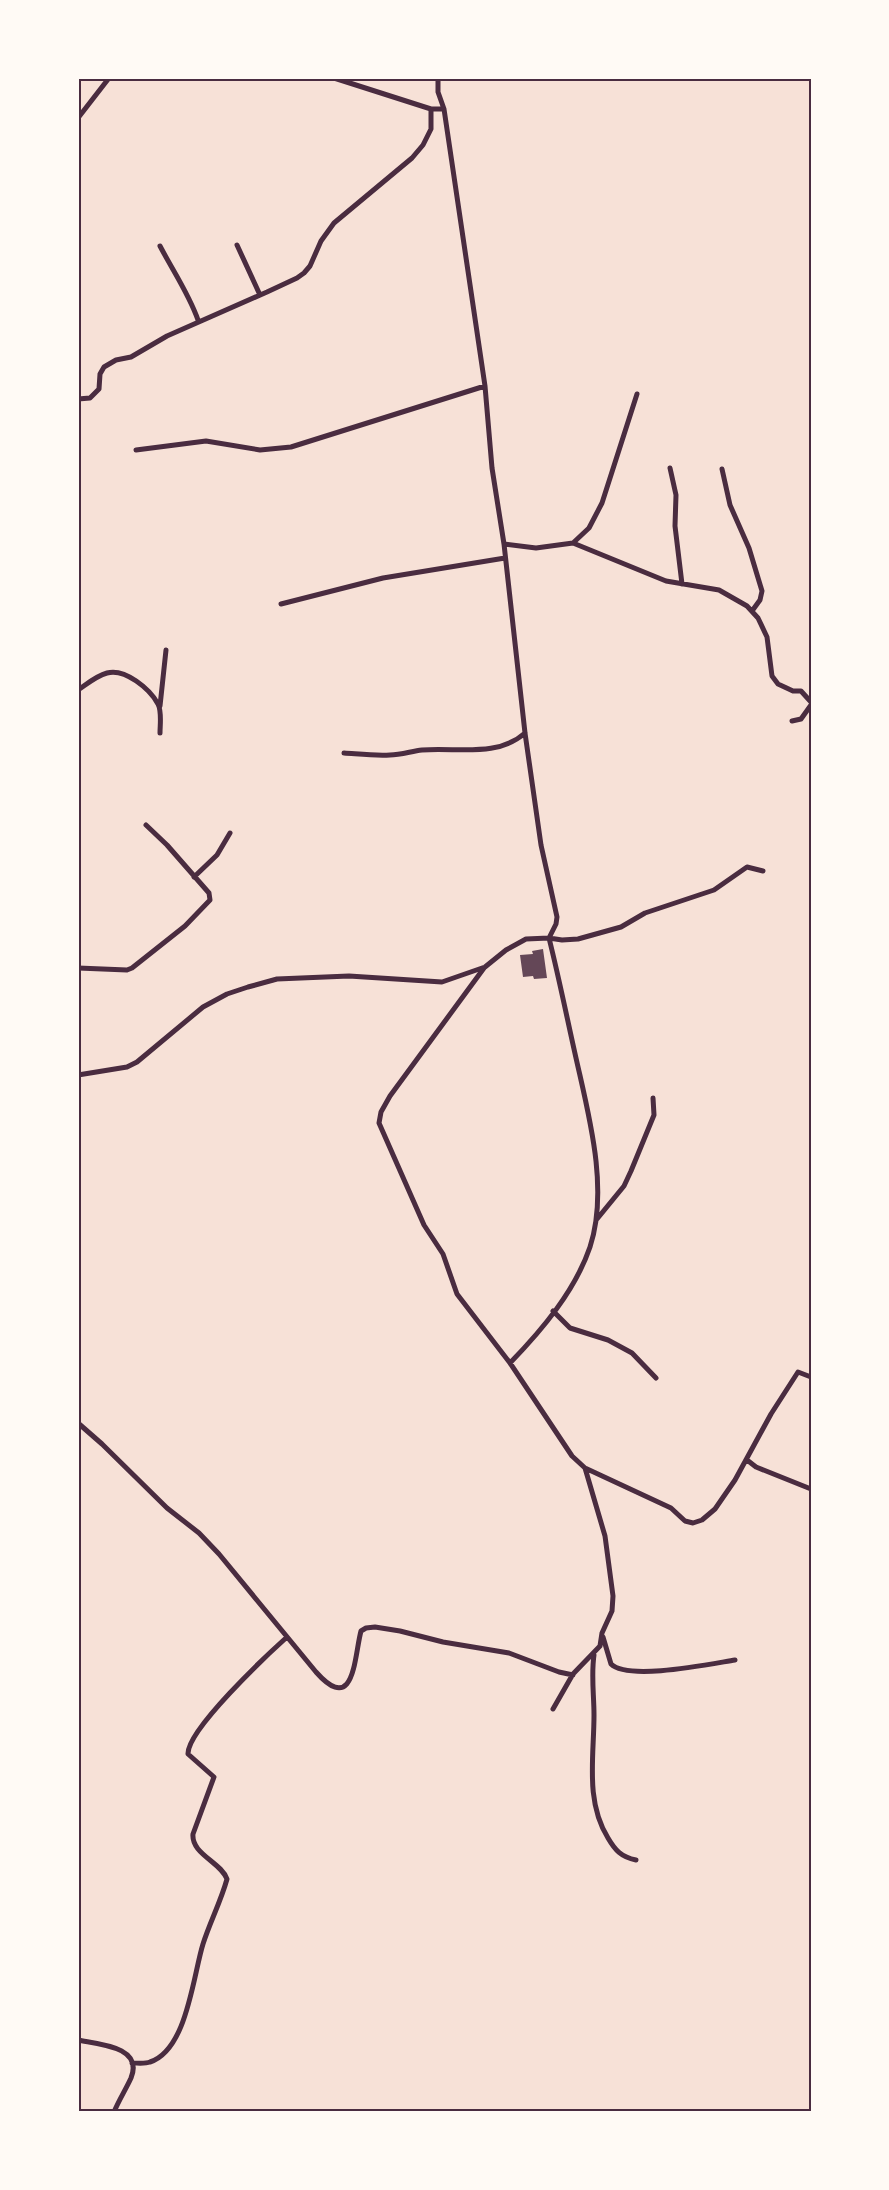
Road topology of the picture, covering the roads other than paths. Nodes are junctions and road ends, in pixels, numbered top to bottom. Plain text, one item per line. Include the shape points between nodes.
1 (110, 78) edge
2 (334, 78) edge
3 (438, 78) edge
4 (432, 109) junction
5 (444, 109) junction
6 (78, 118) edge
7 (237, 245) dead end
8 (160, 246) dead end
9 (260, 295) junction
10 (198, 320) junction
11 (485, 386) junction
12 (637, 394) dead end
13 (78, 399) edge
14 (136, 450) dead end
15 (670, 468) dead end
16 (722, 469) dead end
17 (573, 543) junction
18 (504, 544) junction
19 (505, 558) junction
20 (682, 584) junction
21 (280, 604) dead end
22 (752, 611) junction
23 (166, 650) dead end
24 (78, 690) edge
25 (811, 703) edge
26 (160, 710) junction
27 (792, 721) dead end
28 (160, 733) dead end
29 (525, 733) junction
30 (344, 753) dead end
31 (146, 825) dead end
32 (230, 833) dead end
33 (763, 871) dead end
34 (194, 877) junction
35 (549, 938) junction
36 (485, 967) junction
37 (78, 968) edge
38 (78, 1075) edge
39 (653, 1098) dead end
40 (596, 1221) junction
41 (553, 1311) junction
42 (510, 1363) junction
43 (811, 1377) edge
44 (656, 1378) dead end
45 (78, 1423) edge
46 (747, 1460) junction
47 (585, 1468) junction
48 (811, 1489) edge
49 (602, 1633) junction
50 (287, 1637) junction
51 (595, 1653) junction
52 (735, 1660) dead end
53 (573, 1675) junction
54 (553, 1709) dead end
55 (636, 1860) dead end
56 (78, 2040) edge
57 (132, 2063) junction
58 (114, 2112) edge

1 - 6 street
2 - 4 street
3 - 5 street
4 - 5 street
4 - 9 street via 430,129 419,151 334,223 304,273
5 - 11 street
7 - 9 street
8 - 10 street
9 - 10 street
10 - 13 street via 131,357 104,367 99,389 90,398
11 - 14 street via 291,447 260,450 206,441
11 - 18 street
12 - 17 street via 602,503 589,528
15 - 20 street via 676,495 675,526
16 - 22 street via 730,505 762,591
17 - 18 street via 536,548
17 - 20 street
18 - 19 street
19 - 21 street via 383,578
19 - 29 street
20 - 22 street via 719,590
22 - 25 street via 767,637 772,676 778,684 801,692
23 - 26 street
24 - 26 street via 99,676 120,673 146,690
25 - 27 street via 801,719
26 - 28 street
29 - 30 street via 506,746 488,749 420,750 388,756
29 - 35 street via 541,845 557,917
31 - 34 street
32 - 34 street via 217,855
33 - 35 street via 747,867 706,893 645,913 621,927 562,940
34 - 37 street via 210,900 148,957 127,970
35 - 36 street via 526,939
35 - 40 street via 593,1139
36 - 38 street via 442,982 330,976 277,979 227,994 203,1007 127,1067
36 - 42 street via 390,1096 379,1124 424,1225 443,1254 457,1294
39 - 40 street via 654,1115 632,1170
40 - 41 street via 579,1272
41 - 42 street
41 - 44 street via 570,1328 608,1340 632,1353
42 - 47 street via 572,1456
43 - 46 street via 798,1372
45 - 50 street via 207,1541
46 - 47 street via 715,1509 693,1523 671,1508
46 - 48 street
47 - 49 street via 605,1536 613,1596 612,1611
49 - 51 street
49 - 52 street via 611,1664 624,1671
50 - 53 street via 334,1688 351,1678 361,1631 375,1627 509,1653
50 - 57 street via 231,1692 189,1747 191,1758 214,1777 193,1841 227,1879 203,1942 176,2038 152,2062
51 - 53 street
51 - 55 street via 595,1806 605,1833 618,1852
53 - 54 street
56 - 57 street via 117,2048
57 - 58 street via 131,2078

